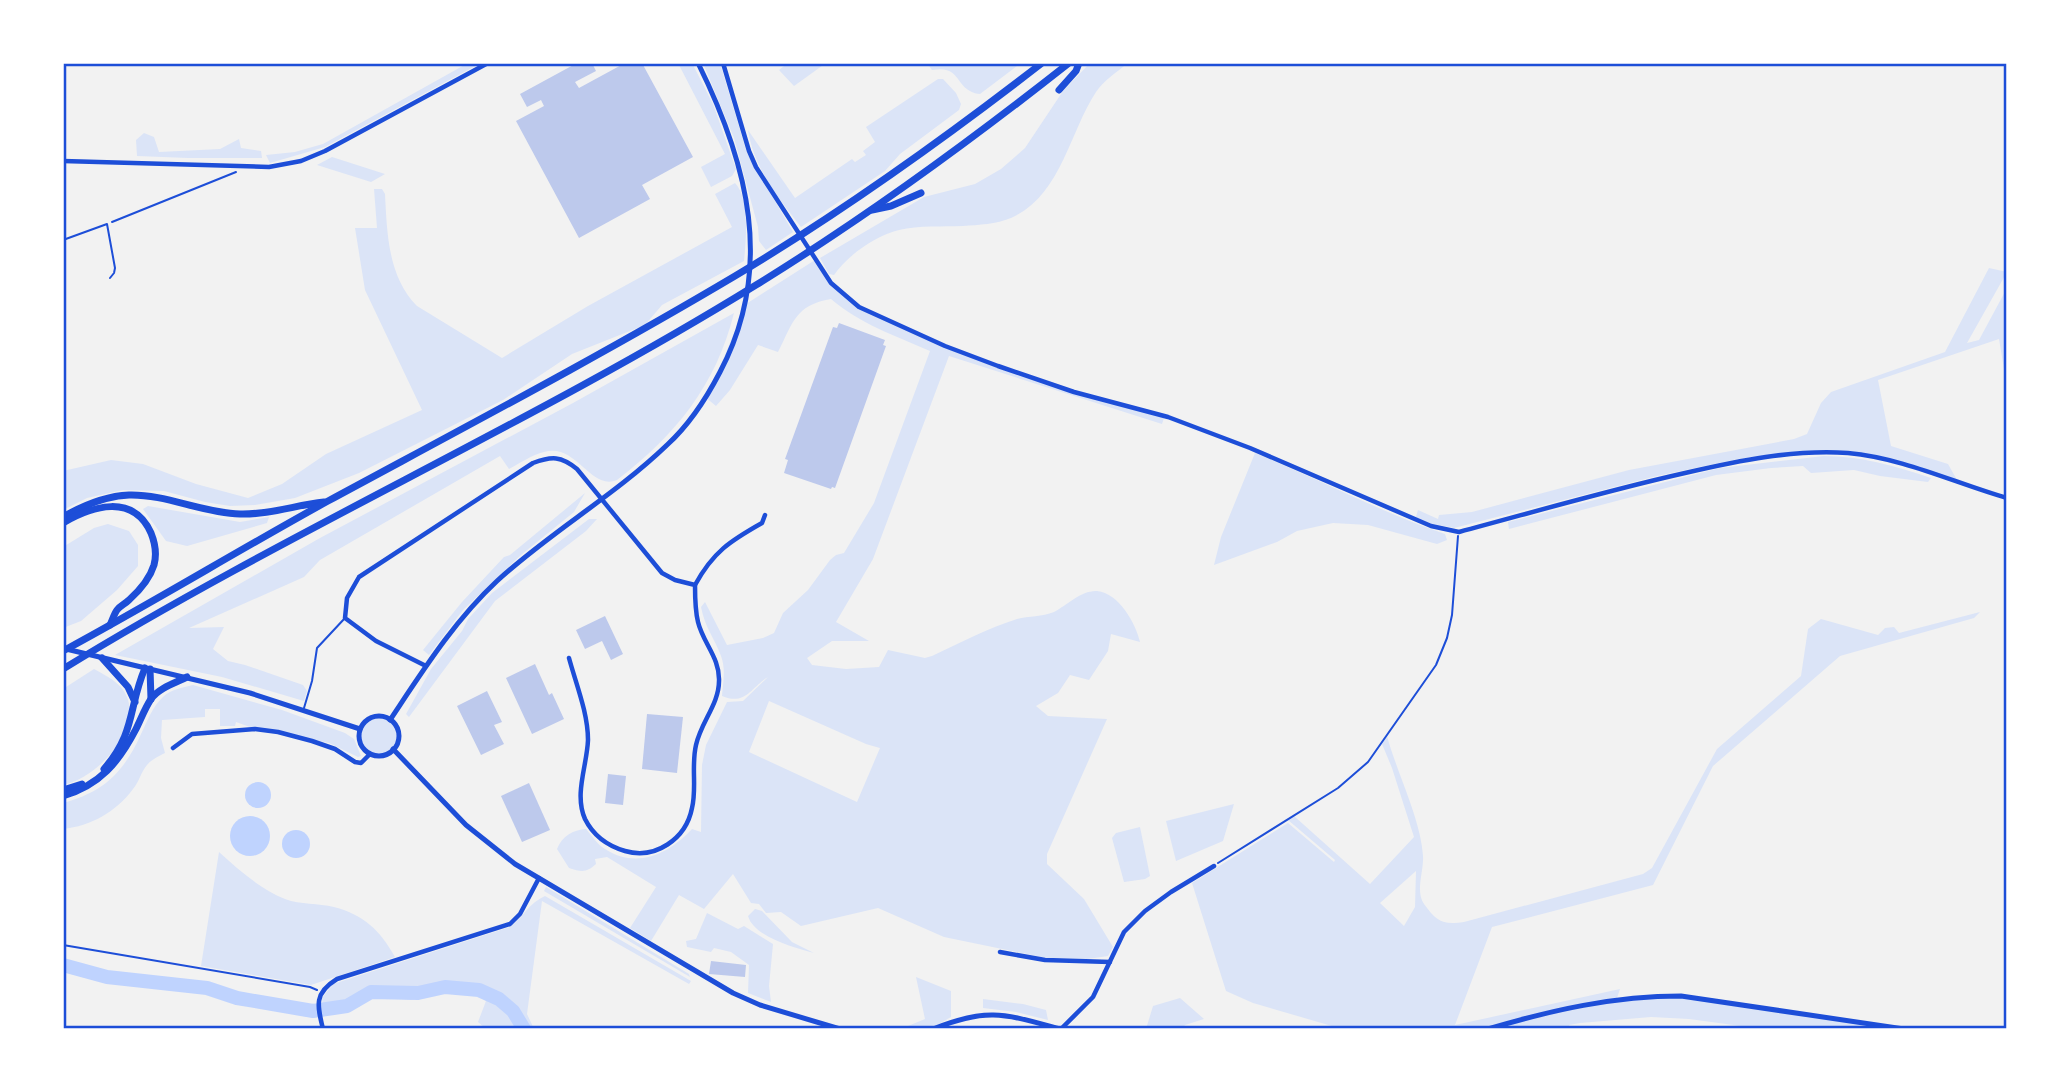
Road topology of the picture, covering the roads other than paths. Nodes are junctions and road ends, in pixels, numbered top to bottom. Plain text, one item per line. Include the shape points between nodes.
1 (488, 63) edge
2 (698, 63) edge
3 (723, 63) edge
4 (1042, 63) edge
5 (1069, 63) edge
6 (1079, 63) edge
7 (1059, 90) dead end
8 (63, 161) edge
9 (921, 194) dead end
10 (868, 211) junction
11 (63, 240) edge
12 (110, 278) dead end
13 (2007, 498) edge
14 (602, 499) junction
15 (326, 502) junction
16 (765, 515) dead end
17 (63, 517) edge
18 (63, 523) edge
19 (695, 585) junction
20 (345, 618) junction
21 (110, 626) junction
22 (63, 650) edge
23 (102, 658) junction
24 (569, 658) dead end
25 (426, 666) junction
26 (148, 668) junction
27 (64, 669) edge
28 (187, 677) junction
29 (151, 699) junction
30 (135, 703) junction
31 (304, 709) junction
32 (390, 720) junction
33 (360, 729) junction
34 (173, 748) dead end
35 (393, 749) junction
36 (370, 754) junction
37 (63, 790) edge
38 (63, 796) edge
39 (1214, 866) road end
40 (539, 878) junction
41 (1000, 952) dead end
42 (1110, 961) junction
43 (322, 1027) edge
44 (839, 1029) edge
45 (933, 1029) edge
46 (1060, 1029) edge
47 (1488, 1029) edge
48 (1904, 1029) edge

1 - 8 street via 301,161 270,167
2 - 14 main road via 731,139 749,208 750,279 740,327 693,415 669,443
3 - 13 street via 749,151 831,284 859,307 945,346 1168,418 1309,472 1431,526 1459,532 1722,464 1821,453 1896,462
4 - 15 highway via 951,133 737,275 565,374
5 - 10 highway
6 - 7 highway
9 - 10 highway
10 - 27 highway via 757,285 625,362
11 - 12 lane via 107,224 115,268
14 - 19 street via 662,573
14 - 20 street via 566,460 548,457 533,463 359,577 347,598
14 - 25 main road via 494,584
15 - 17 highway via 241,514 128,495 104,499
15 - 21 highway
16 - 19 street via 762,523 717,552
18 - 21 highway via 80,513 120,507 136,514 152,536 155,555 150,574 117,609
19 - 24 street via 698,623 715,656 717,698 696,743 689,820 662,849 632,853 615,848 597,837 586,821 580,795 588,740
20 - 25 street via 376,641
20 - 31 lane via 317,648
21 - 22 highway
22 - 23 main road
23 - 26 main road
23 - 30 highway via 128,687
25 - 32 main road
26 - 28 main road
26 - 29 highway
26 - 30 highway
28 - 29 highway
28 - 31 main road
29 - 38 highway via 128,746 107,772 93,784
30 - 37 highway via 129,730 115,756 90,780
31 - 33 main road
32 - 33 main road via 373,717
32 - 35 main road via 398,736
33 - 36 main road via 360,743
34 - 36 street via 192,734 256,729 324,745 355,762
35 - 36 main road via 384,755
35 - 40 main road via 466,825
39 - 42 street via 1145,911 1124,932
40 - 43 street via 510,924 337,979 325,987 320,995
40 - 44 main road via 733,993
41 - 42 street via 1045,960
42 - 46 street via 1093,997
45 - 46 main road via 983,1014
47 - 48 main road via 1593,1002 1681,996

